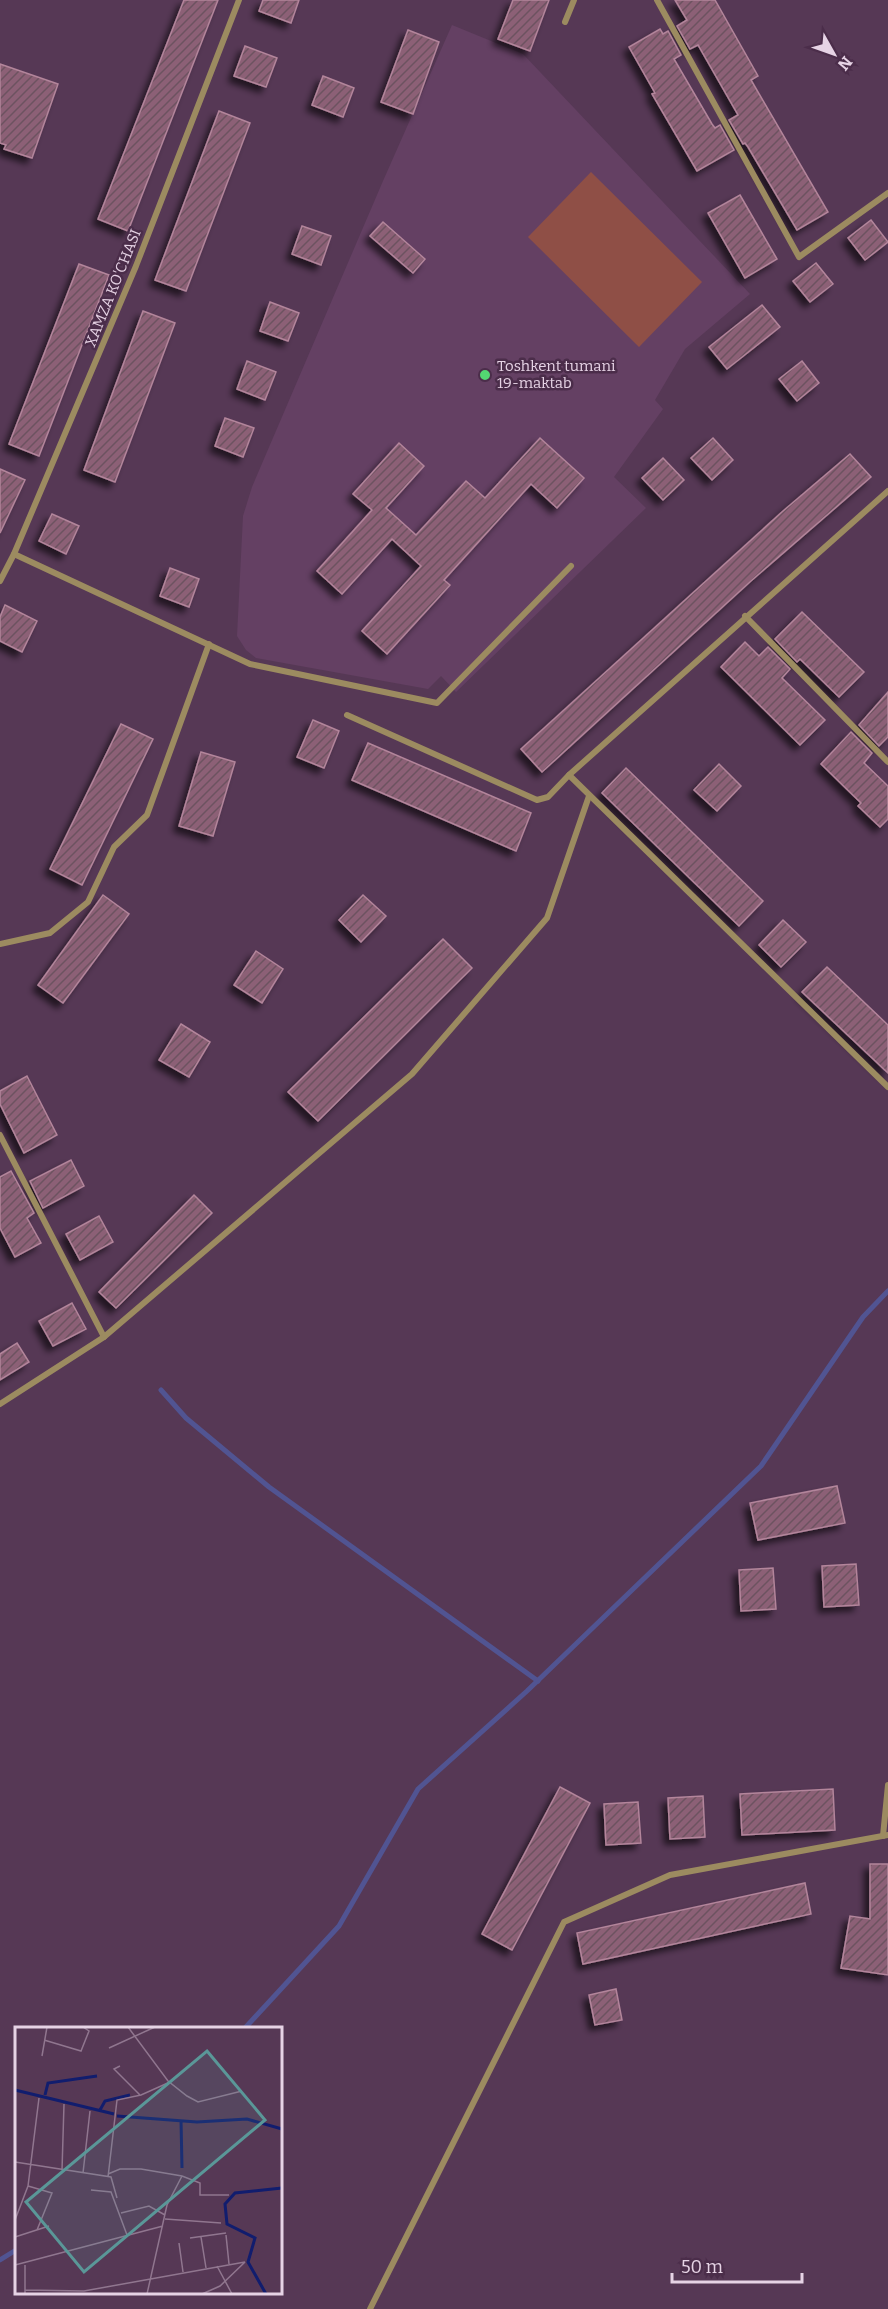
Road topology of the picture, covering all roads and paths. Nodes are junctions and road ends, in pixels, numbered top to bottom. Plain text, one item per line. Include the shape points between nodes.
1 (238, 0) edge
2 (574, 0) edge
3 (657, 0) edge
4 (565, 22) dead end
5 (888, 193) edge
6 (888, 491) edge
7 (14, 554) junction
8 (571, 566) dead end
9 (0, 581) edge
10 (746, 616) junction
11 (209, 644) junction
12 (347, 715) dead end
13 (888, 762) edge
14 (569, 775) junction
15 (590, 796) junction
16 (0, 944) edge
17 (888, 1087) edge
18 (0, 1135) edge
19 (104, 1337) junction
20 (0, 1404) edge
21 (888, 1785) edge
22 (885, 1835) edge
23 (370, 2309) edge

1 - 7 street, XAMZA KO'CHASI via 136,266
2 - 4 street
3 - 5 street via 799,257
6 - 10 street
7 - 9 street, XAMZA KO'CHASI
7 - 11 street
8 - 11 street via 437,703 250,664
10 - 13 street
10 - 14 street
11 - 16 street via 147,815 114,847 88,902 50,933
12 - 14 street via 537,800 548,797
14 - 15 street
15 - 17 street
15 - 19 street via 547,918 412,1074
18 - 19 street
19 - 20 street
21 - 22 street
22 - 23 street via 670,1875 564,1922

